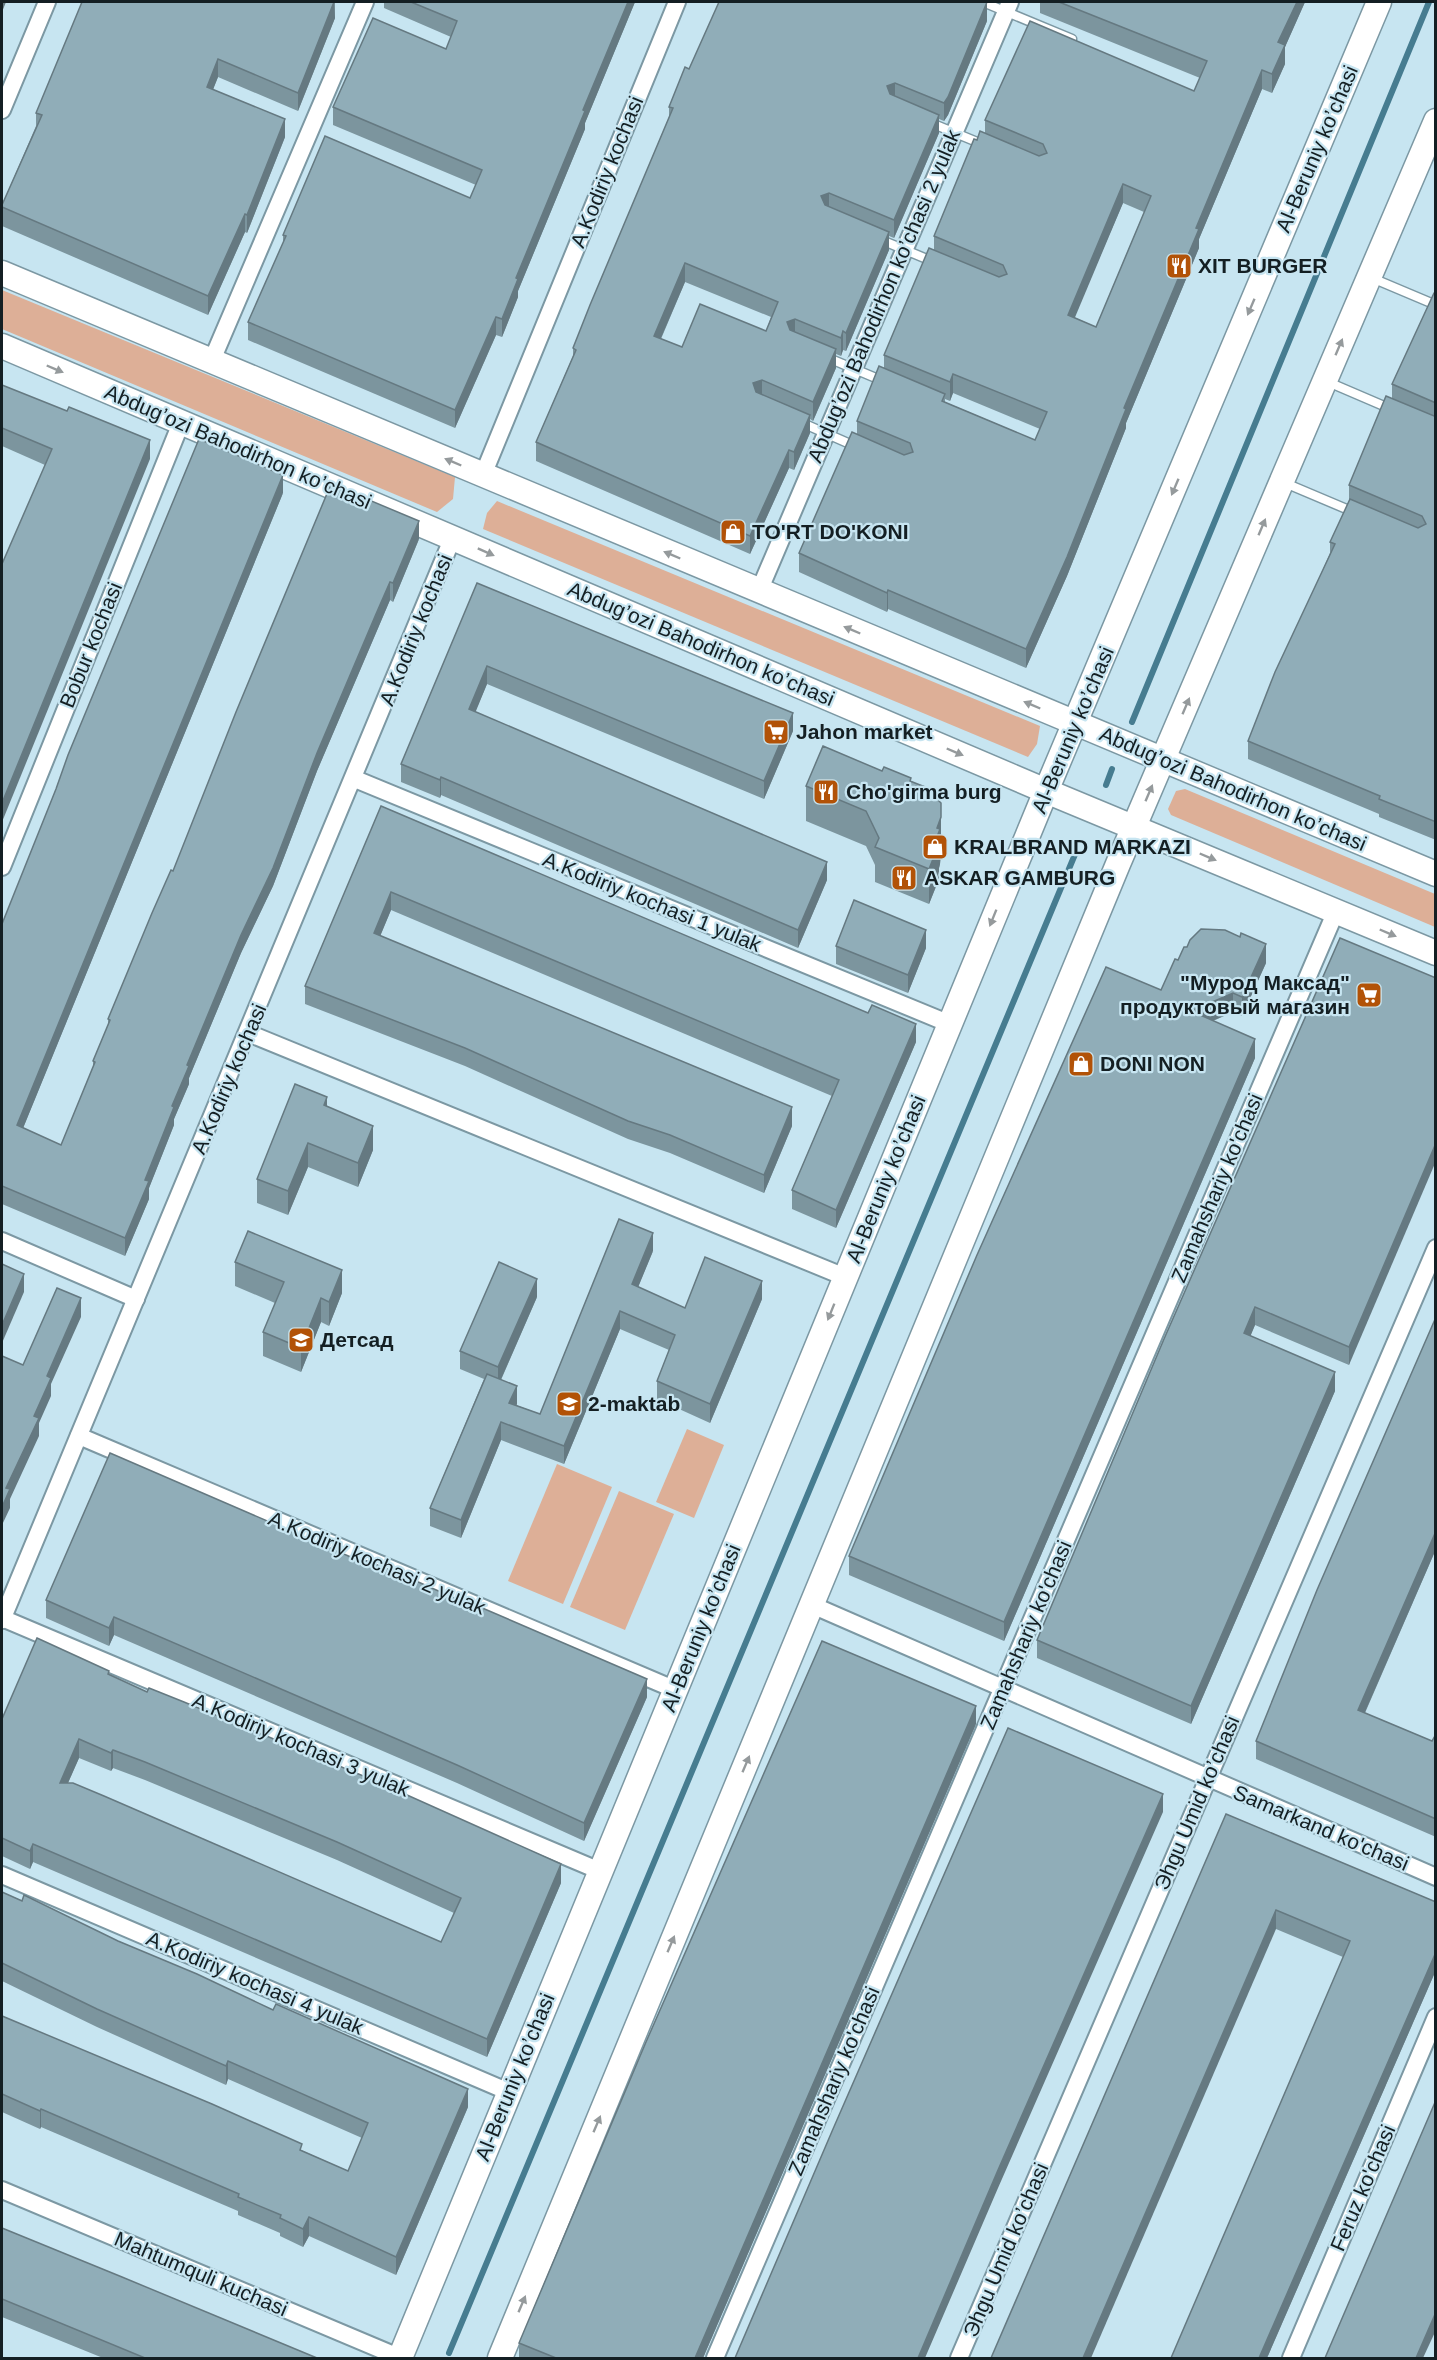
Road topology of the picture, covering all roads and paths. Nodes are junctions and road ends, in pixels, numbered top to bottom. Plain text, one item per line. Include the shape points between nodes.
1 (47, 2) edge
2 (365, 2) edge
3 (677, 2) edge
4 (983, 2) edge
5 (1379, 2) edge
6 (1008, 6) edge
7 (1081, 43) edge
8 (2, 110) edge
9 (923, 120) edge
10 (1436, 121) edge
11 (954, 132) junction
12 (987, 146) edge
13 (871, 236) edge
14 (904, 250) junction
15 (947, 268) edge
16 (2, 273) edge
17 (1369, 277) junction
18 (1436, 306) edge
19 (2, 346) edge
20 (813, 352) edge
21 (212, 360) junction
22 (853, 369) junction
23 (1325, 380) junction
24 (896, 386) edge
25 (1405, 415) edge
26 (788, 417) edge
27 (181, 423) junction
28 (826, 433) junction
29 (867, 451) edge
30 (483, 475) junction
31 (1282, 481) junction
32 (1367, 517) edge
33 (453, 537) junction
34 (759, 591) junction
35 (1075, 723) junction
36 (1163, 760) junction
37 (354, 780) junction
38 (1046, 791) junction
39 (1135, 827) junction
40 (2, 867) edge
41 (1436, 874) edge
42 (1336, 911) junction
43 (1436, 953) edge
44 (950, 1024) junction
45 (248, 1034) junction
46 (2, 1241) edge
47 (1436, 1248) edge
48 (845, 1277) junction
49 (136, 1299) junction
50 (79, 1436) junction
51 (812, 1605) junction
52 (2, 1619) edge
53 (1002, 1689) junction
54 (676, 1690) junction
55 (1208, 1780) junction
56 (600, 1871) junction
57 (2, 1875) edge
58 (1436, 1877) edge
59 (1436, 2017) edge
60 (509, 2092) junction
61 (2, 2190) edge
62 (400, 2358) edge
63 (500, 2358) edge
64 (715, 2358) edge
65 (959, 2358) edge
66 (1292, 2358) edge

1 - 8 street
2 - 21 street
3 - 30 street, A.Kodiriy kochasi
4 - 6 lane
5 -> 35 main road, Al-Beruniy ko’chasi
6 - 7 lane
6 - 11 street, Abdug’ozi Bahodirhon ko’chasi 2 yulak
9 - 11 lane
10 - 17 main road via 1424,160
11 - 12 lane
11 - 14 street, Abdug’ozi Bahodirhon ko’chasi 2 yulak
13 - 14 lane
14 - 15 lane
14 - 22 street, Abdug’ozi Bahodirhon ko’chasi 2 yulak
16 - 21 main road, Abdug’ozi Bahodirhon ko’chasi
17 - 18 lane
23 -> 17 main road
19 -> 27 main road, Abdug’ozi Bahodirhon ko’chasi
20 - 22 lane
30 -> 21 main road, Abdug’ozi Bahodirhon ko’chasi
22 - 24 lane
22 - 28 street, Abdug’ozi Bahodirhon ko’chasi 2 yulak
23 - 25 lane
23 - 31 main road
26 - 28 lane
27 - 33 main road, Abdug’ozi Bahodirhon ko’chasi
27 - 40 street, Bobur kochasi
28 - 29 lane
28 - 34 street, Abdug’ozi Bahodirhon ko’chasi 2 yulak
34 -> 30 main road, Abdug’ozi Bahodirhon ko’chasi
31 - 32 lane
36 -> 31 main road
33 - 37 street, A.Kodiriy kochasi
33 -> 38 main road, Abdug’ozi Bahodirhon ko’chasi
35 -> 34 main road, Abdug’ozi Bahodirhon ko’chasi
35 - 36 main road, Abdug’ozi Bahodirhon ko’chasi
35 - 38 main road, Al-Beruniy ko’chasi
39 -> 36 main road
36 - 41 main road, Abdug’ozi Bahodirhon ko’chasi
37 - 44 street, A.Kodiriy kochasi 1 yulak
37 - 45 street, A.Kodiriy kochasi
38 - 39 main road, Abdug’ozi Bahodirhon ko’chasi
38 -> 44 main road, Al-Beruniy ko’chasi
39 -> 42 main road, Abdug’ozi Bahodirhon ko’chasi
39 - 51 main road
42 -> 43 main road, Abdug’ozi Bahodirhon ko’chasi
42 - 53 street, Zamahshariy ko'chasi
44 - 48 main road, Al-Beruniy ko’chasi
45 - 48 street
45 - 49 street, A.Kodiriy kochasi
46 - 49 street
47 - 55 street, Эhgu Umid ko’chasi
48 -> 54 main road, Al-Beruniy ko’chasi
49 - 50 street, A.Kodiriy kochasi
50 - 52 street, A.Kodiriy kochasi
50 - 54 street, A.Kodiriy kochasi 2 yulak
51 - 53 street, Samarkand ko'chasi
63 -> 51 main road
52 - 56 street, A.Kodiriy kochasi 3 yulak
53 - 55 street, Samarkand ko'chasi
53 - 64 street, Zamahshariy ko'chasi
54 - 56 main road, Al-Beruniy ko’chasi
55 - 58 street, Samarkand ko'chasi
55 - 65 street, Эhgu Umid ko’chasi
56 - 60 main road, Al-Beruniy ko’chasi
57 - 60 street, A.Kodiriy kochasi 4 yulak
59 - 66 street, Feruz ko'chasi
60 - 62 main road, Al-Beruniy ko’chasi
61 - 62 street, Mahtumquli kuchasi

